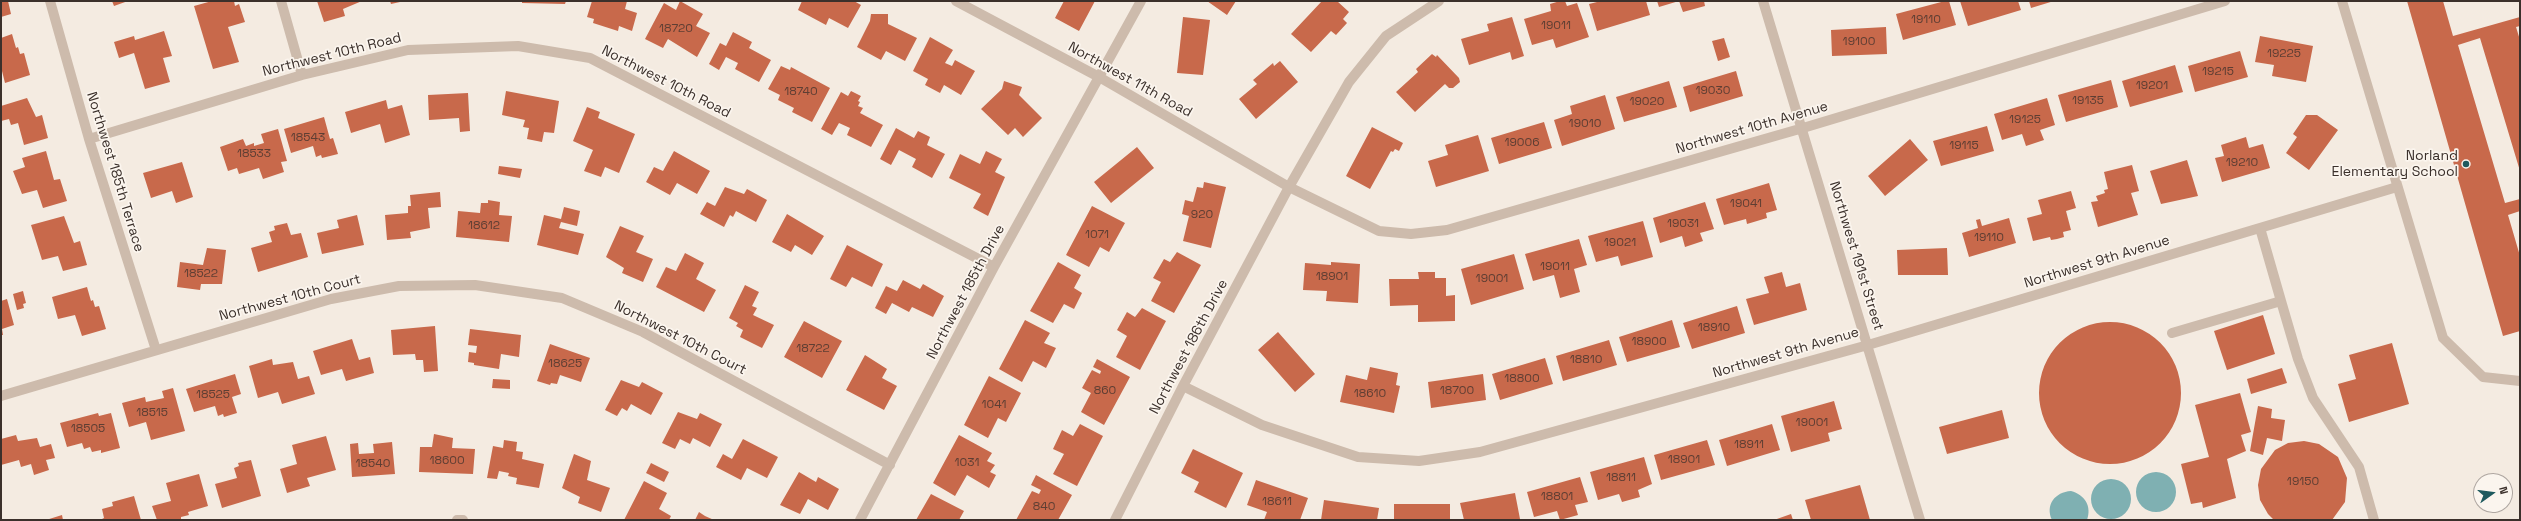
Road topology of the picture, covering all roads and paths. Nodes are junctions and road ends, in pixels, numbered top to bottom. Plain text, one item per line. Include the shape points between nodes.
1 (50, 1) edge
2 (281, 1) edge
3 (956, 1) edge
4 (1141, 1) edge
5 (1439, 1) edge
6 (1763, 1) edge
7 (2225, 1) edge
8 (2342, 1) edge
9 (302, 75) junction
10 (1099, 77) junction
11 (1803, 128) junction
12 (89, 139) junction
13 (1289, 187) junction
14 (2397, 187) junction
15 (2260, 228) junction
16 (994, 267) junction
17 (2281, 301) junction
18 (2172, 333) dead end
19 (1868, 345) junction
20 (156, 350) junction
21 (2520, 381) edge
22 (1183, 386) junction
23 (1, 396) edge
24 (890, 465) junction
25 (457, 520) edge
26 (464, 520) edge
27 (860, 520) edge
28 (1115, 520) edge
29 (1920, 520) edge
30 (2374, 520) edge

1 - 12 street, Northwest 185th Terrace
2 - 9 street
3 - 10 street, Northwest 11th Road
4 - 10 street, Northwest 185th Drive
5 - 13 street via 1381,42 1349,82
6 - 11 street, Northwest 191st Street
7 - 11 street, Northwest 10th Avenue
8 - 14 street
9 - 12 street, Northwest 10th Road
9 - 16 street, Northwest 10th Road via 408,50 518,46 590,58
10 - 13 street, Northwest 11th Road
10 - 16 street, Northwest 185th Drive
11 - 13 street, Northwest 10th Avenue via 1447,230 1418,233 1379,230
11 - 19 street, Northwest 191st Street
12 - 20 street, Northwest 185th Terrace
13 - 22 street, Northwest 186th Drive
14 - 15 street, Northwest 9th Avenue
14 - 21 street via 2443,338 2483,377
15 - 17 street
15 - 19 street, Northwest 9th Avenue
16 - 24 street, Northwest 185th Drive
17 - 18 street
17 - 30 street via 2298,359 2313,398 2359,467
19 - 22 street, Northwest 9th Avenue via 1480,452 1419,462 1358,458 1262,425
19 - 29 street, Northwest 191st Street
20 - 23 street, Northwest 10th Court
20 - 24 street, Northwest 10th Court via 331,299 399,286 475,285 562,298 643,332
22 - 28 street, Northwest 186th Drive
24 - 27 street, Northwest 185th Drive
25 - 26 street

